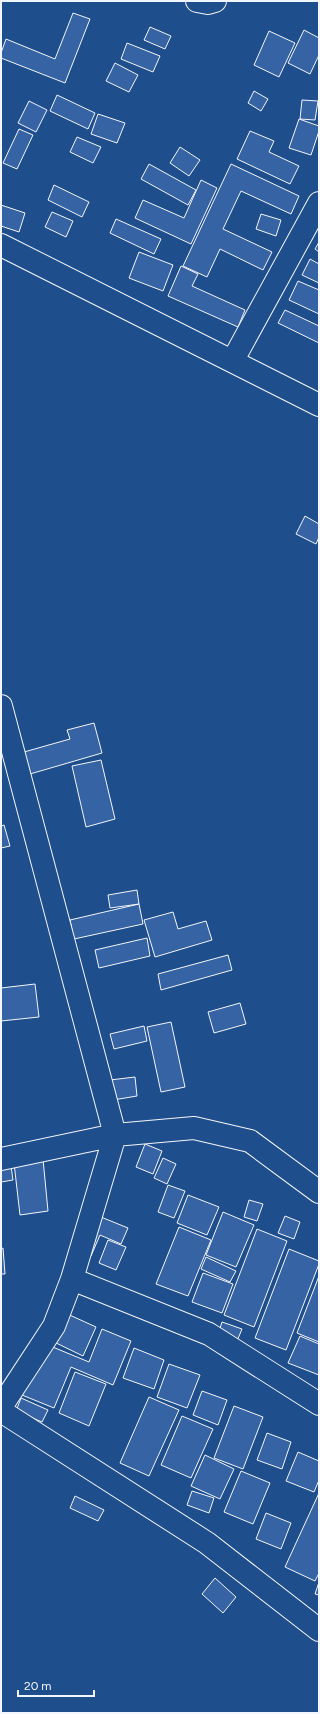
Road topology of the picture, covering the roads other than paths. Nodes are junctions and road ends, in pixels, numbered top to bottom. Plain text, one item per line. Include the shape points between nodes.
1 (197, 1) edge
2 (215, 1) edge
3 (319, 203) edge
4 (1, 245) edge
5 (233, 360) junction
6 (319, 405) edge
7 (1, 706) edge
8 (115, 1135) junction
9 (1, 1160) edge
10 (319, 1192) edge
11 (72, 1279) junction
12 (319, 1404) edge
13 (1, 1407) edge
14 (1, 1411) edge
15 (319, 1630) edge

1 - 2 street
3 - 5 street
4 - 5 street
5 - 6 street
7 - 8 street
8 - 9 street
8 - 10 street via 194,1128 250,1141
8 - 11 street
11 - 12 street via 209,1334
11 - 13 street via 54,1326
14 - 15 street via 207,1543

